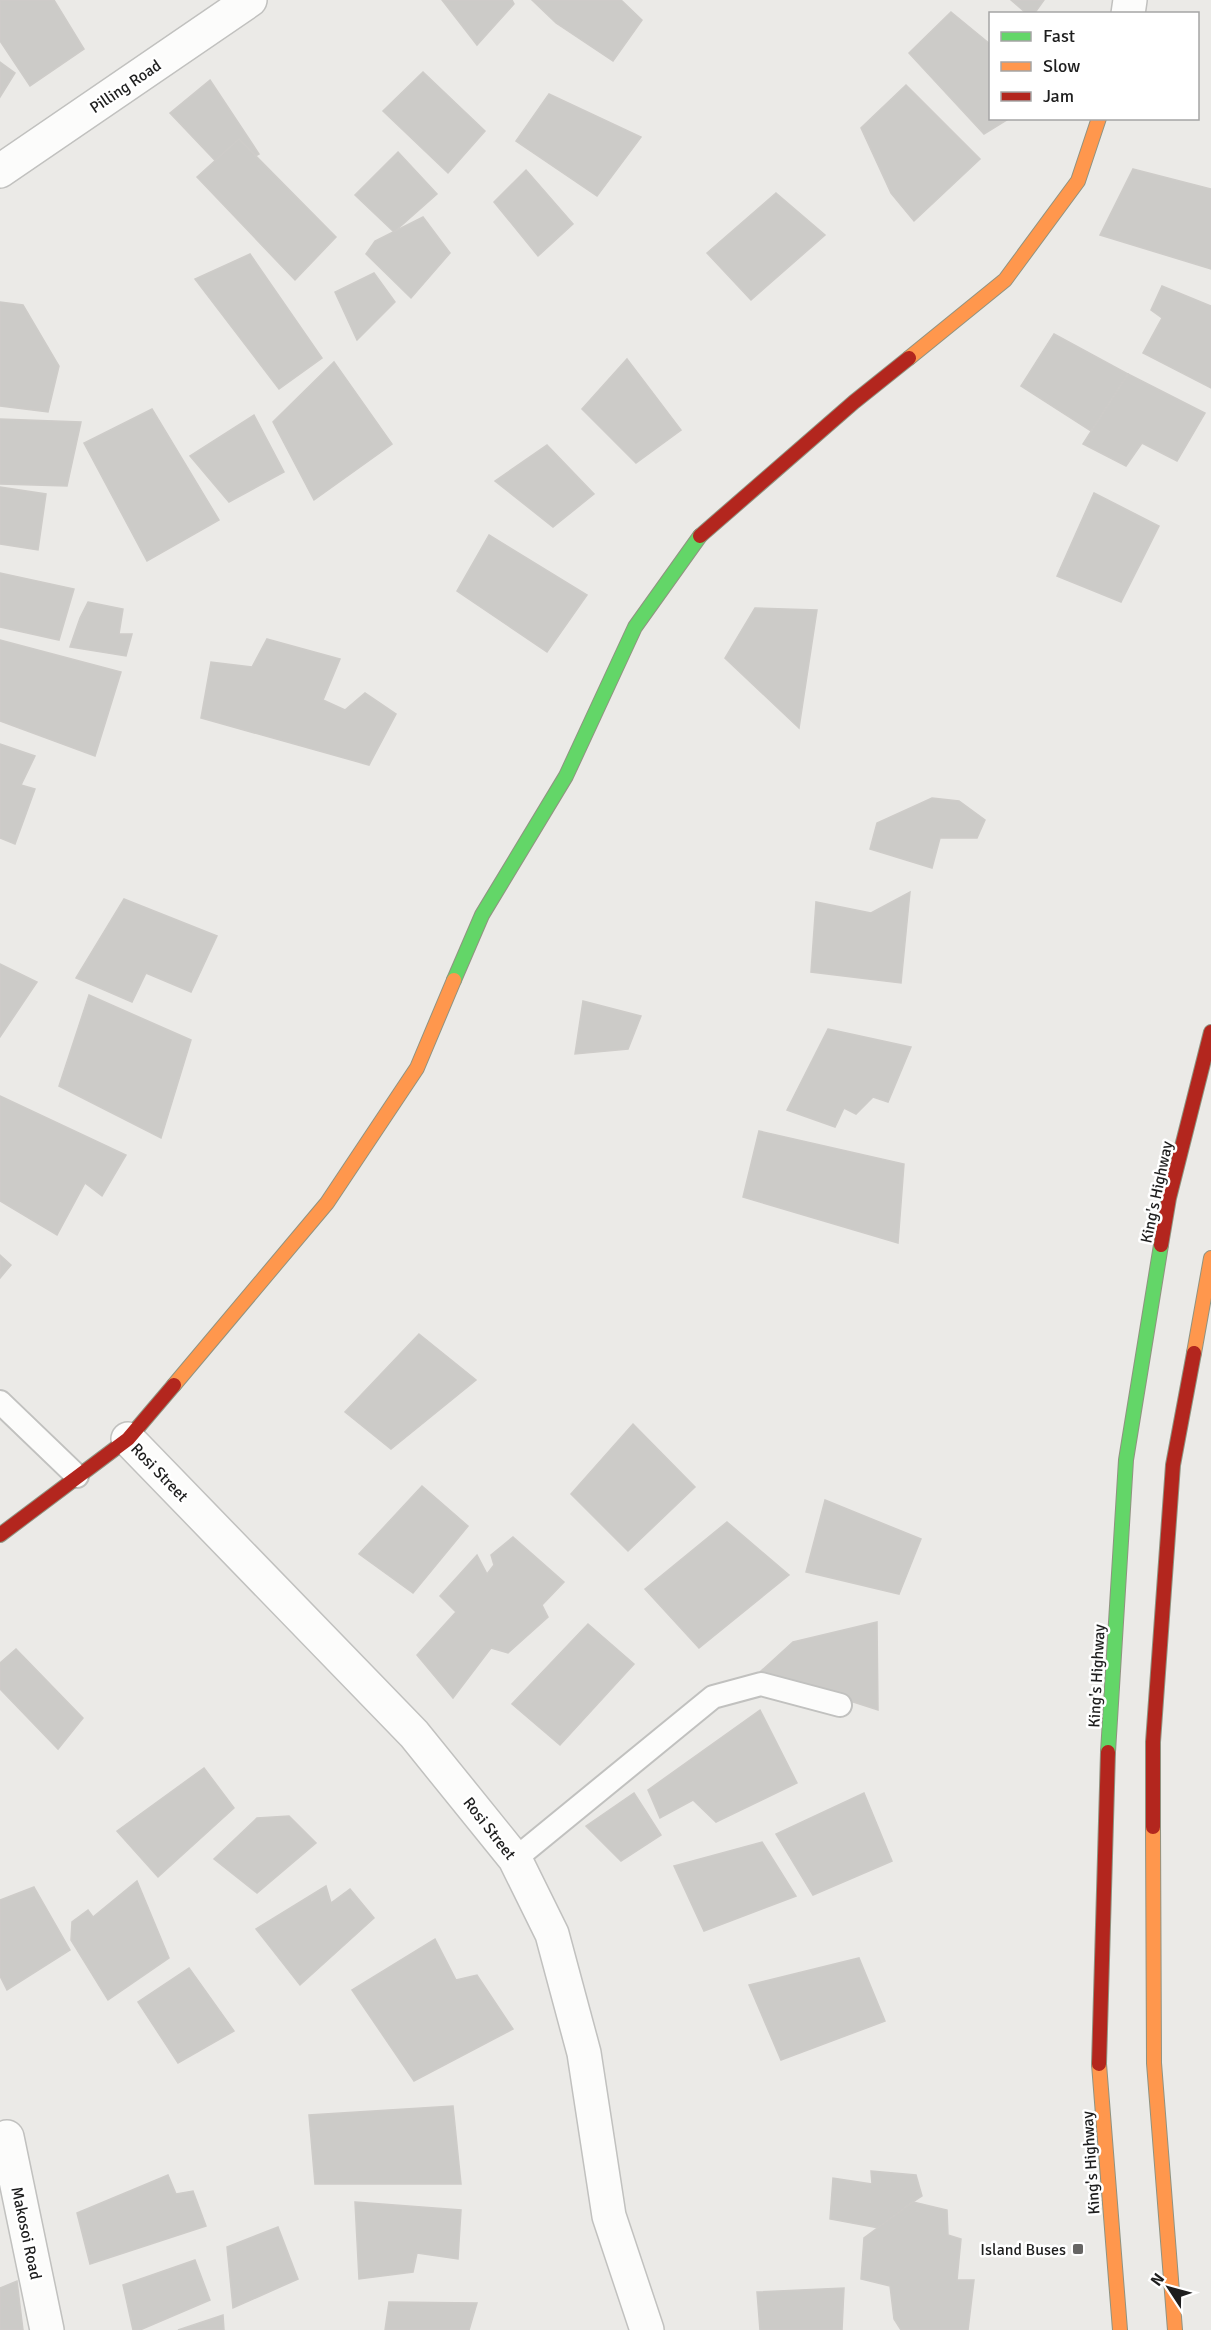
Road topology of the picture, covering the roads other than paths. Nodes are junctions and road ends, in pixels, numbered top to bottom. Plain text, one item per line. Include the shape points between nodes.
1 (250, 0) edge
2 (1098, 120) edge
3 (0, 171) edge
4 (1211, 1032) edge
5 (1211, 1258) edge
6 (0, 1402) edge
7 (128, 1439) junction
8 (77, 1476) junction
9 (0, 1535) edge
10 (840, 1706) dead end
11 (515, 1858) junction
12 (7, 2137) dead end
13 (47, 2330) edge
14 (646, 2330) edge
15 (1120, 2330) edge
16 (1175, 2330) edge

1 - 3 street, Pilling Road
2 - 7 main road via 1078,181 1005,280 854,402 703,532 635,627 566,776 482,915 417,1068 327,1203
4 - 15 main road, King's Highway via 1169,1198 1126,1460 1109,1734 1098,2049
5 - 16 main road via 1173,1465 1153,1742 1154,2063
6 - 8 lane
7 - 8 main road
7 - 11 street, Rosi Street via 414,1734
8 - 9 main road
10 - 11 lane via 762,1684 713,1697
11 - 14 street, Rosi Street via 552,1934 584,2053 609,2216
12 - 13 street, Makosoi Road

